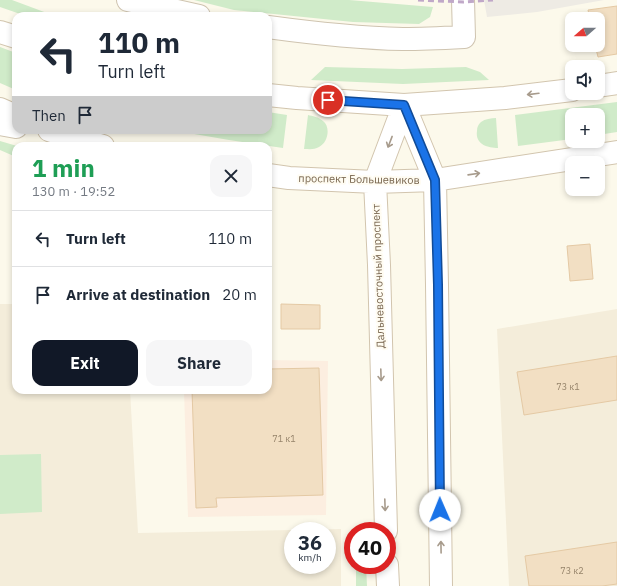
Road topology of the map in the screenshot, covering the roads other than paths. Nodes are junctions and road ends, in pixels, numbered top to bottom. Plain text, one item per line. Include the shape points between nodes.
1 (128, 0) edge
2 (463, 0) edge
3 (181, 12) edge
4 (272, 28) edge
5 (0, 32) edge
6 (12, 36) edge
7 (617, 83) edge
8 (605, 85) edge
9 (565, 91) edge
10 (272, 95) edge
11 (404, 105) junction
12 (0, 109) edge
13 (12, 114) edge
14 (0, 124) edge
15 (12, 126) edge
16 (58, 134) edge
17 (88, 142) edge
18 (617, 152) edge
19 (272, 176) edge
20 (435, 180) junction
21 (375, 182) junction
22 (386, 522) edge
23 (387, 574) edge
24 (388, 586) edge
25 (441, 586) edge

1 - 3 street
2 - 4 street via 464,37 381,38
5 - 6 street
7 - 8 street
9 -> 11 street
10 - 11 street
11 - 20 street
11 -> 21 street, Дальневосточный проспект
12 - 13 street
14 - 15 street
16 - 17 street
20 -> 18 street, проспект Большевиков
19 - 21 street, проспект Большевиков
20 - 21 street, проспект Большевиков
25 -> 20 street
21 -> 22 street, Дальневосточный проспект
23 - 24 street

